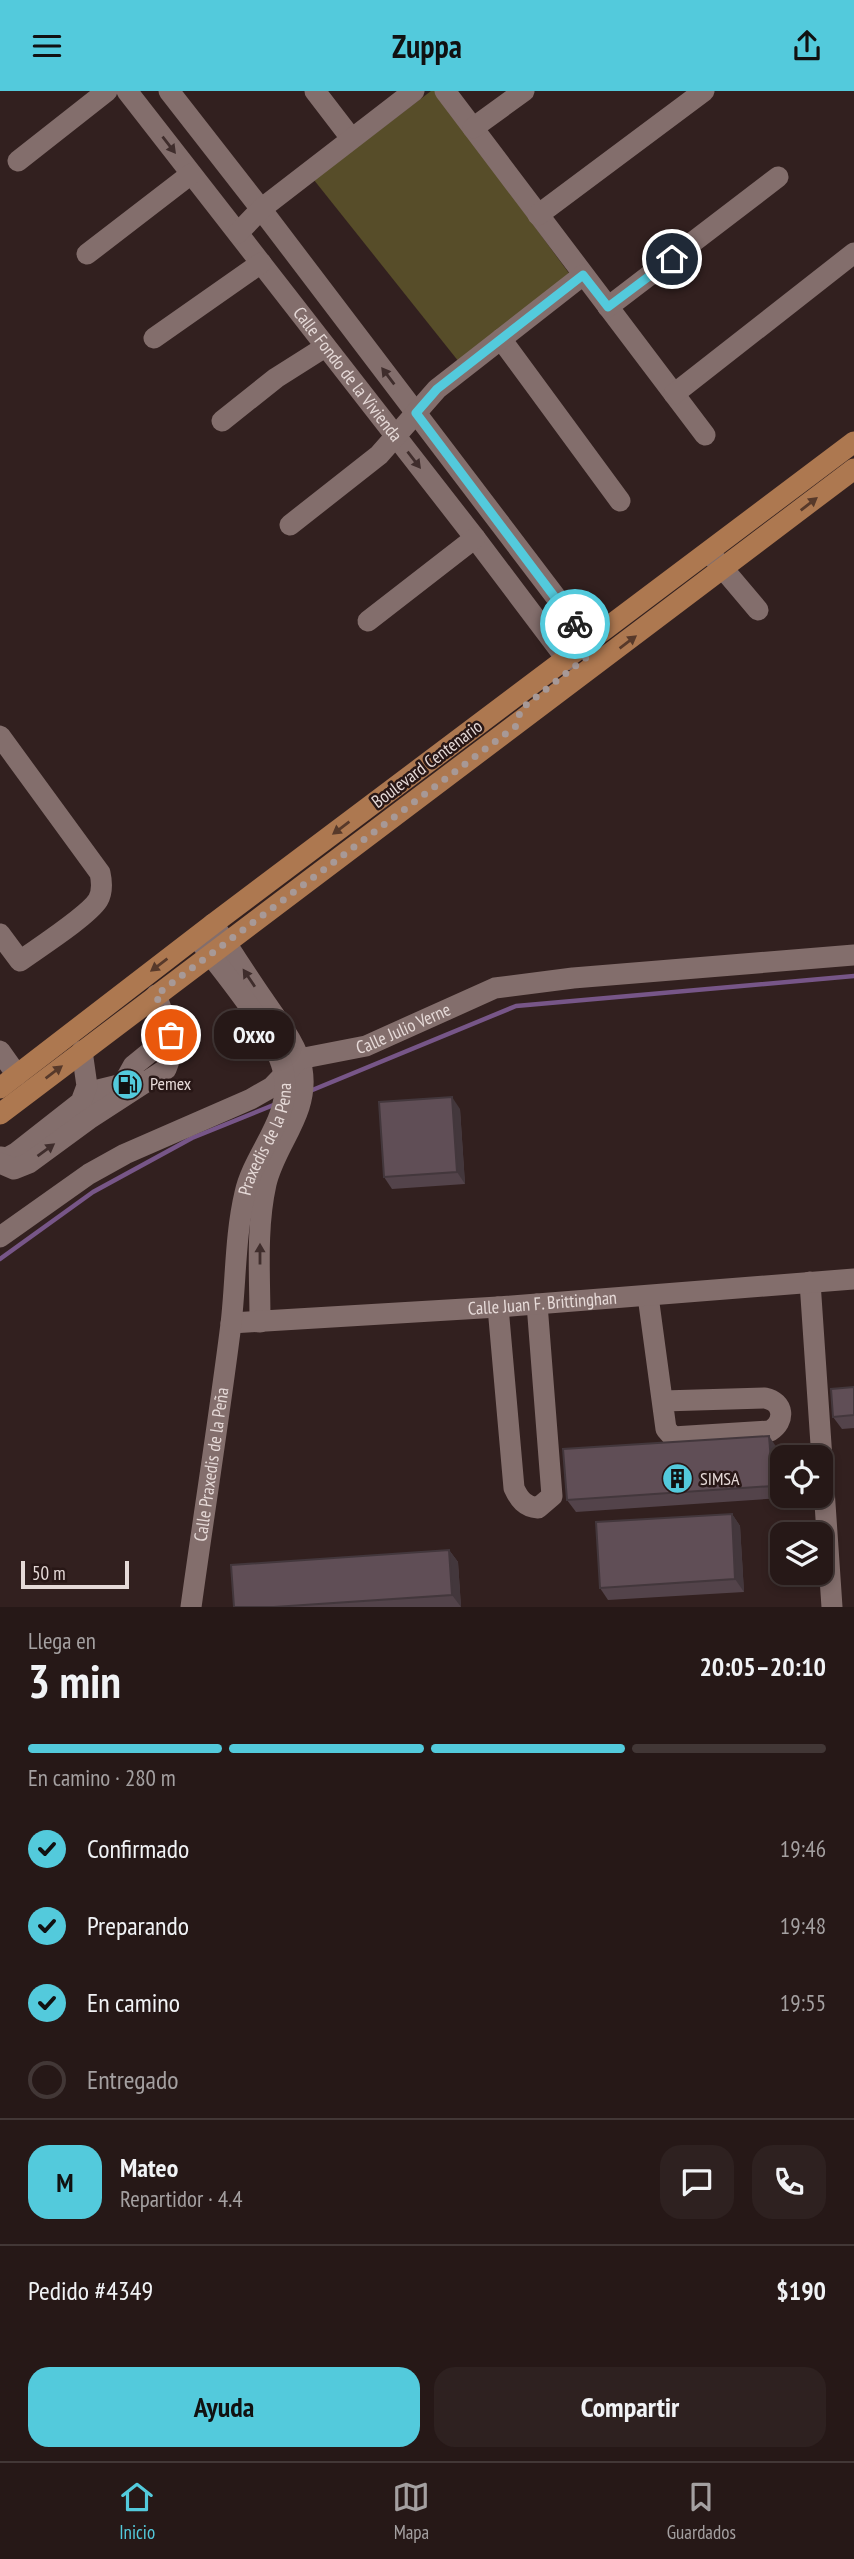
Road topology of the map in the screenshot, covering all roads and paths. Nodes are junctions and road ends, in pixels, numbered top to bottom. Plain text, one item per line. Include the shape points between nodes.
1 (107, 91) edge
2 (127, 91) edge
3 (169, 91) edge
4 (315, 91) edge
5 (414, 91) edge
6 (445, 91) edge
7 (524, 91) edge
8 (704, 91) edge
9 (473, 128) junction
10 (351, 138) junction
11 (18, 161) dead end
12 (191, 174) junction
13 (778, 177) dead end
14 (261, 209) junction
15 (538, 215) junction
16 (238, 233) junction
17 (854, 253) edge
18 (87, 254) dead end
19 (261, 263) junction
20 (583, 275) junction
21 (608, 307) junction
22 (154, 338) dead end
23 (501, 339) junction
24 (325, 347) junction
25 (674, 394) junction
26 (416, 413) junction
27 (222, 421) dead end
28 (705, 435) dead end
29 (395, 436) junction
30 (854, 442) edge
31 (854, 469) edge
32 (620, 501) dead end
33 (290, 525) dead end
34 (475, 538) junction
35 (709, 552) junction
36 (723, 570) junction
37 (758, 610) dead end
38 (368, 621) dead end
39 (590, 642) junction
40 (566, 660) junction
41 (516, 726) junction
42 (0, 736) edge
43 (447, 749) junction
44 (461, 767) junction
45 (205, 930) junction
46 (0, 934) edge
47 (217, 948) junction
48 (854, 955) edge
49 (156, 995) junction
50 (171, 1035) junction
51 (0, 1051) edge
52 (82, 1051) junction
53 (299, 1059) junction
54 (158, 1075) junction
55 (290, 1082) junction
56 (4, 1084) edge
57 (123, 1084) junction
58 (86, 1093) junction
59 (0, 1102) edge
60 (0, 1114) edge
61 (89, 1119) junction
62 (0, 1157) edge
63 (0, 1163) edge
64 (0, 1237) edge
65 (854, 1279) edge
66 (810, 1282) junction
67 (648, 1296) junction
68 (537, 1304) junction
69 (498, 1307) junction
70 (260, 1322) junction
71 (231, 1323) junction
72 (663, 1401) junction
73 (819, 1415) junction
74 (782, 1416) junction
75 (191, 1607) edge
76 (832, 1607) edge

1 - 11 street
2 -> 12 street, Calle Fondo de la Vivienda
3 - 14 street, Calle Fondo de la Vivienda
4 - 10 street
5 - 10 street
6 - 9 street
7 - 9 street
8 - 15 street
9 - 15 street
10 - 14 street
12 - 16 street, Calle Fondo de la Vivienda
12 - 18 street
13 - 21 street
14 - 16 street
26 -> 14 street, Calle Fondo de la Vivienda
15 - 20 street
16 - 19 street, Calle Fondo de la Vivienda
17 - 25 street
19 - 22 street
19 - 24 street, Calle Fondo de la Vivienda
20 - 21 street
20 - 23 street
21 - 25 street
23 - 26 street via 437,389
23 - 32 street
24 - 27 street
24 - 29 street, Calle Fondo de la Vivienda
25 - 28 street
26 - 29 street
26 - 39 street, Calle Fondo de la Vivienda
29 - 33 street via 379,455
29 -> 34 street, Calle Fondo de la Vivienda
30 - 35 main road, Boulevard Centenario
36 -> 31 main road, Boulevard Centenario
34 - 38 street
34 - 40 street, Calle Fondo de la Vivienda
35 - 36 street
35 - 39 main road, Boulevard Centenario
36 - 37 street
41 -> 36 main road, Boulevard Centenario
39 - 40 main road, Boulevard Centenario
39 - 41 main road via 585,660 521,709
40 - 43 main road, Boulevard Centenario
41 - 44 main road, Boulevard Centenario
42 - 46 street via 100,873 103,885 99,899 89,909 20,961
43 - 44 main road
43 -> 45 main road, Boulevard Centenario
44 - 47 main road, Boulevard Centenario
45 - 47 street, Praxedis de la Pena
45 -> 56 main road, Boulevard Centenario
47 - 49 main road, Boulevard Centenario
53 -> 47 street, Praxedis de la Pena via 279,1023
47 - 55 street, Praxedis de la Pena via 278,1052
48 - 53 street, Calle Julio Verne via 495,988 366,1046
49 - 50 street
49 - 52 main road, Boulevard Centenario
50 - 54 street via 173,1050 166,1069
50 - 57 street via 133,1066
51 - 56 street
52 - 58 street
60 -> 52 main road, Boulevard Centenario
53 - 55 street
54 - 57 street
54 - 61 street
55 - 64 street via 125,1154
70 -> 55 street, Praxedis de la Pena via 263,1201 273,1165 299,1108
55 - 71 street, Praxedis de la Pena via 278,1122 245,1192
56 - 59 main road via 16,1086
57 - 58 street
58 - 61 street via 91,1104
58 - 62 street via 81,1102 16,1153
63 -> 61 street via 7,1168 21,1167
65 - 66 street, Calle Juan F. Brittinghan
66 - 67 street, Calle Juan F. Brittinghan
66 - 73 street
67 - 68 street, Calle Juan F. Brittinghan
67 - 72 street
68 - 69 street, Calle Juan F. Brittinghan
68 - 69 street via 552,1496 538,1508 519,1499 514,1488
69 - 70 street, Calle Juan F. Brittinghan
70 - 71 street, Calle Juan F. Brittinghan
71 - 75 street, Calle Praxedis de la Peña
72 - 74 street via 765,1398 779,1406
72 - 74 street via 666,1429 673,1437 770,1431
73 - 74 street
73 - 76 street

